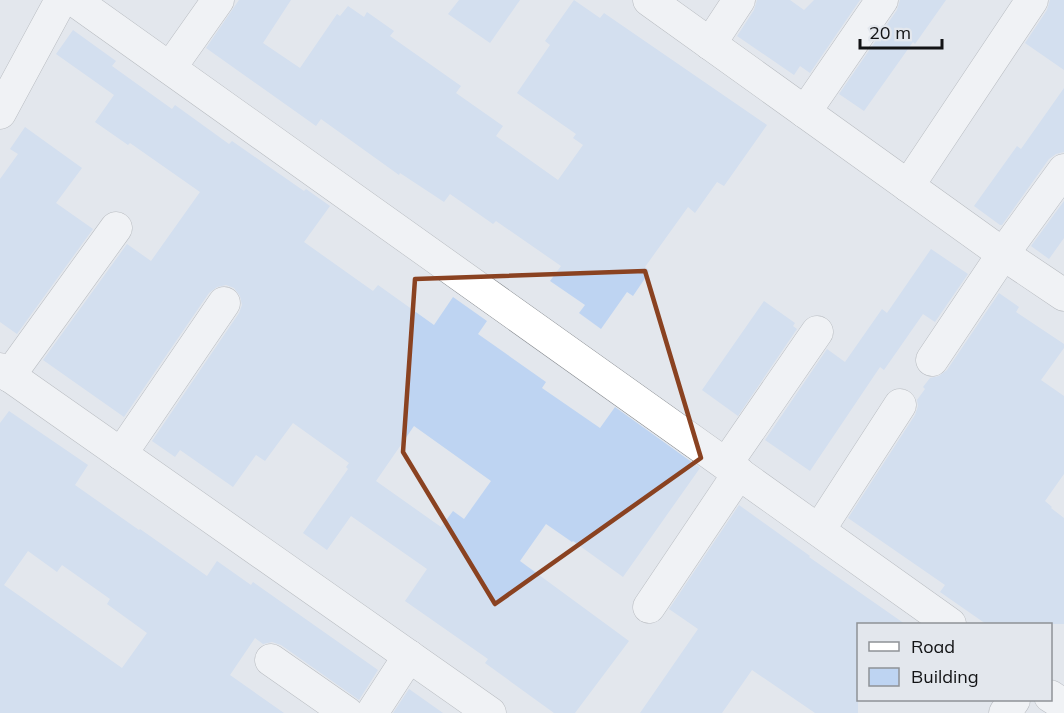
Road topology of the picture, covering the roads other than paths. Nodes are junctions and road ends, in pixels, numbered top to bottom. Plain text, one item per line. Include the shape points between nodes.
1 (61, 0) edge
2 (74, 0) edge
3 (218, 0) edge
4 (649, 0) edge
5 (739, 0) edge
6 (882, 0) edge
7 (1032, 0) edge
8 (710, 44) junction
9 (170, 68) junction
10 (0, 112) edge
11 (805, 112) junction
12 (1064, 170) edge
13 (908, 186) junction
14 (116, 228) dead end
15 (1003, 254) junction
16 (1062, 289) edge
17 (224, 303) dead end
18 (817, 333) dead end
19 (932, 360) dead end
20 (4, 373) edge
21 (900, 405) dead end
22 (121, 454) junction
23 (733, 469) junction
24 (819, 530) junction
25 (649, 607) dead end
26 (949, 623) edge
27 (409, 656) junction
28 (272, 660) dead end
29 (451, 702) edge
30 (347, 713) edge
31 (372, 713) edge
32 (490, 713) edge

1 - 10 street
2 - 9 street
3 - 9 street
4 - 8 street
5 - 8 street
6 - 11 street
7 - 13 street
8 - 11 street
9 - 23 street
11 - 13 street
12 - 15 street
13 - 15 street
14 - 20 street
15 - 16 street
15 - 19 street
17 - 22 street
18 - 23 street
20 - 22 street
21 - 24 street
22 - 27 street
23 - 24 street
23 - 25 street
24 - 26 street
27 - 29 street
27 - 31 street
28 - 30 street
29 - 32 street

